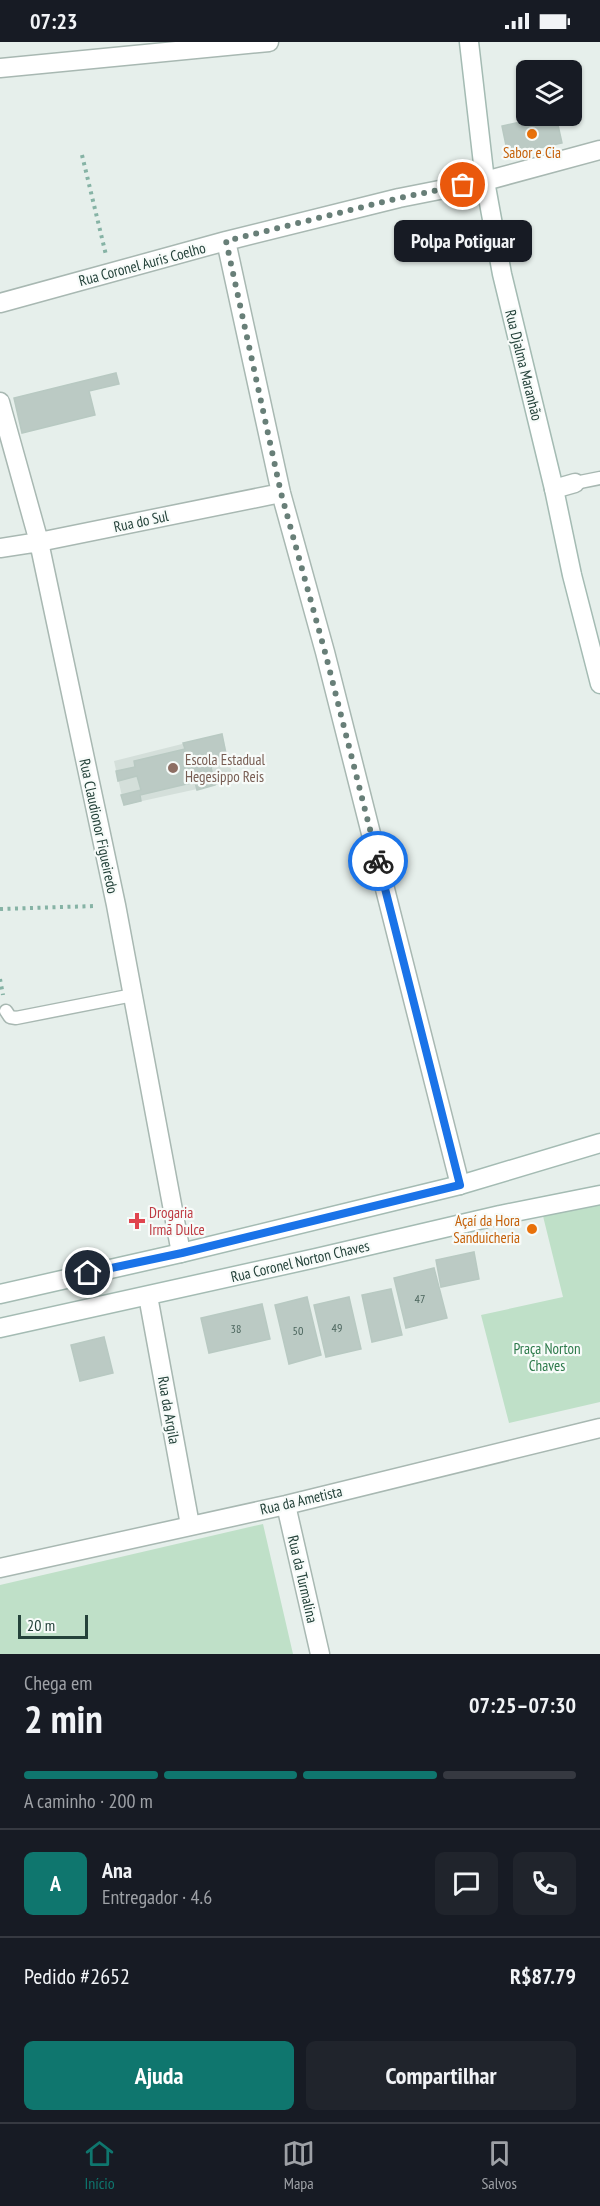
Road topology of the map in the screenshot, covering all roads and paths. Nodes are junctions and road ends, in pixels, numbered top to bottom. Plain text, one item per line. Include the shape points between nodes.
1 (269, 42) edge
2 (469, 42) edge
3 (0, 68) edge
4 (600, 150) edge
5 (82, 155) dead end
6 (485, 181) junction
7 (226, 241) junction
8 (111, 273) junction
9 (0, 303) edge
10 (0, 402) edge
11 (600, 478) edge
12 (575, 483) joint
13 (554, 489) junction
14 (281, 493) junction
15 (39, 542) junction
16 (0, 548) edge
17 (600, 684) edge
18 (116, 905) junction
19 (0, 909) edge
20 (133, 995) junction
21 (6, 1011) dead end
22 (600, 1143) edge
23 (460, 1185) junction
24 (600, 1195) edge
25 (182, 1253) junction
26 (0, 1294) edge
27 (148, 1296) junction
28 (0, 1328) edge
29 (600, 1428) edge
30 (286, 1504) junction
31 (190, 1525) junction
32 (0, 1568) edge
33 (320, 1654) edge

1 - 3 street
2 - 6 street, Rua Djalma Maranhão
4 - 6 street, Rua Coronel Auris Coelho
5 - 8 path
6 - 7 street, Rua Coronel Auris Coelho
6 - 13 street, Rua Djalma Maranhão via 502,274
7 - 8 street, Rua Coronel Auris Coelho
7 - 14 street
8 - 9 street, Rua Coronel Auris Coelho
10 - 15 street, Rua Claudionor Figueiredo
11 - 12 lane
12 - 13 street
13 - 17 street, Rua Djalma Maranhão
14 - 15 street, Rua do Sul
14 - 23 street
15 - 16 street, Rua do Sul
15 - 18 street, Rua Claudionor Figueiredo
18 - 19 path
18 - 20 street, Rua Claudionor Figueiredo
20 - 21 lane via 16,1018
20 - 25 street, Rua Claudionor Figueiredo
22 - 23 street
23 - 25 street
24 - 27 street, Rua Coronel Norton Chaves
25 - 26 street
27 - 28 street, Rua Coronel Norton Chaves
27 - 31 street, Rua da Argila
29 - 30 street, Rua da Ametista
30 - 31 street, Rua da Ametista
30 - 33 street, Rua da Turmalina
31 - 32 street, Rua da Ametista

